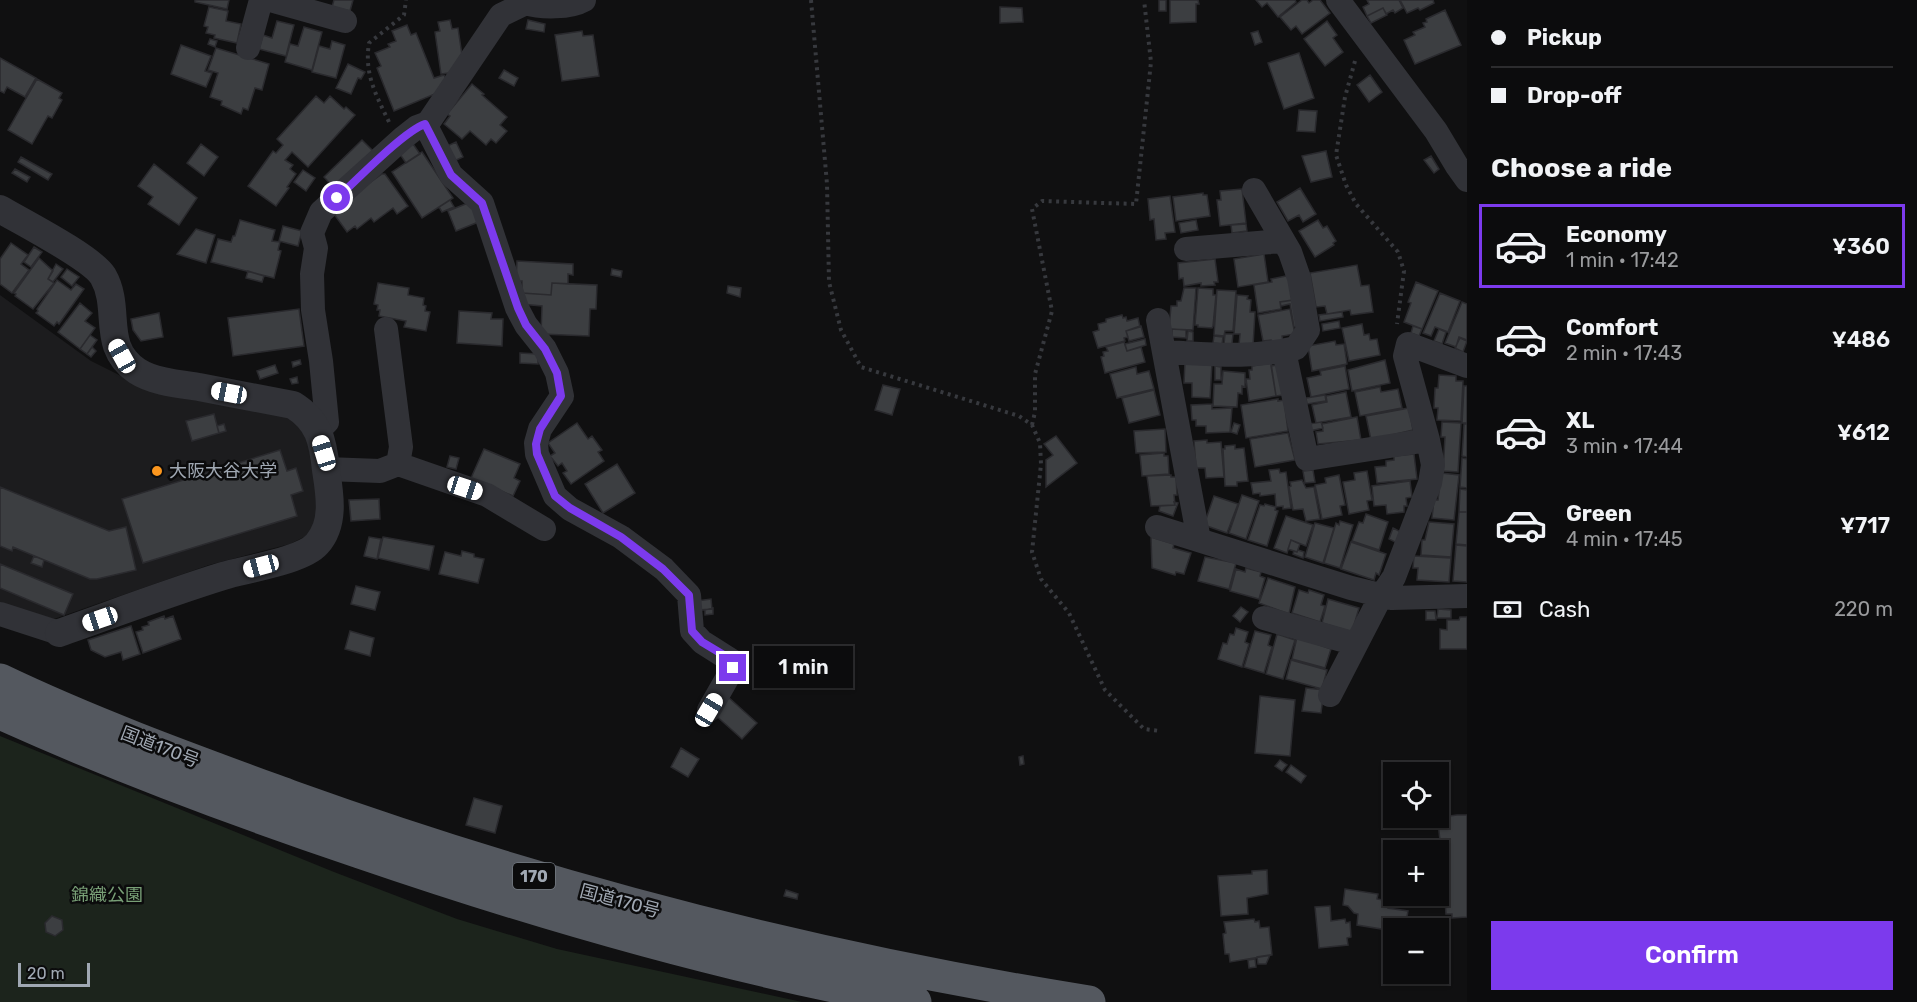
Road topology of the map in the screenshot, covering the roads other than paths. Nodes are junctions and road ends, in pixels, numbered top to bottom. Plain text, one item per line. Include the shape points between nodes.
1 (261, 0) edge
2 (270, 0) edge
3 (584, 0) edge
4 (1340, 1) edge
5 (526, 2) edge
6 (345, 21) dead end
7 (248, 48) dead end
8 (425, 124) junction
9 (1467, 180) edge
10 (1254, 190) dead end
11 (0, 209) edge
12 (1283, 241) junction
13 (1186, 249) dead end
14 (1158, 320) dead end
15 (386, 330) dead end
16 (1284, 351) junction
17 (1164, 352) junction
18 (1467, 366) edge
19 (318, 431) junction
20 (1428, 440) junction
21 (398, 464) junction
22 (326, 469) junction
23 (1157, 527) dead end
24 (544, 529) dead end
25 (1198, 540) junction
26 (1381, 595) junction
27 (1467, 596) edge
28 (0, 614) edge
29 (1264, 618) dead end
30 (59, 633) joint
31 (1356, 644) junction
32 (0, 680) edge
33 (1330, 695) dead end
34 (709, 710) dead end
35 (0, 712) edge
36 (915, 1002) edge
37 (1089, 1002) edge

1 - 7 street
2 - 6 street
3 - 5 street via 576,4
4 - 9 street
5 - 8 street via 501,15
8 - 19 street via 403,138 321,213 312,233 316,248 313,310 327,422
8 - 34 street via 451,175 482,203 518,308 557,373 561,396 540,429 536,444 555,496 621,537 689,595 692,631 702,642 732,660 733,668
10 - 12 street
11 - 19 street via 90,262 102,274 112,306 114,341 137,371 159,380 293,405 307,413
12 - 13 street
12 - 16 street via 1299,278 1308,330 1296,348
14 - 17 street
15 - 21 street via 401,447
16 - 17 street via 1245,356
16 - 20 street via 1307,459
17 - 25 street
18 - 20 street via 1408,344 1405,356
19 - 22 street
20 - 26 street via 1433,465 1430,483 1394,578
21 - 22 street via 380,471
21 - 24 street via 487,495
22 - 30 street via 329,515 325,533 316,546 299,556 223,576
23 - 25 street
25 - 26 street
26 - 27 street
26 - 31 street
28 - 30 street
29 - 31 street
31 - 33 street
32 - 37 highway, 国道170号 / 170 via 225,773 513,870 642,907 832,953
35 - 36 highway, 国道170号 / 170 via 227,805 454,883 657,944

